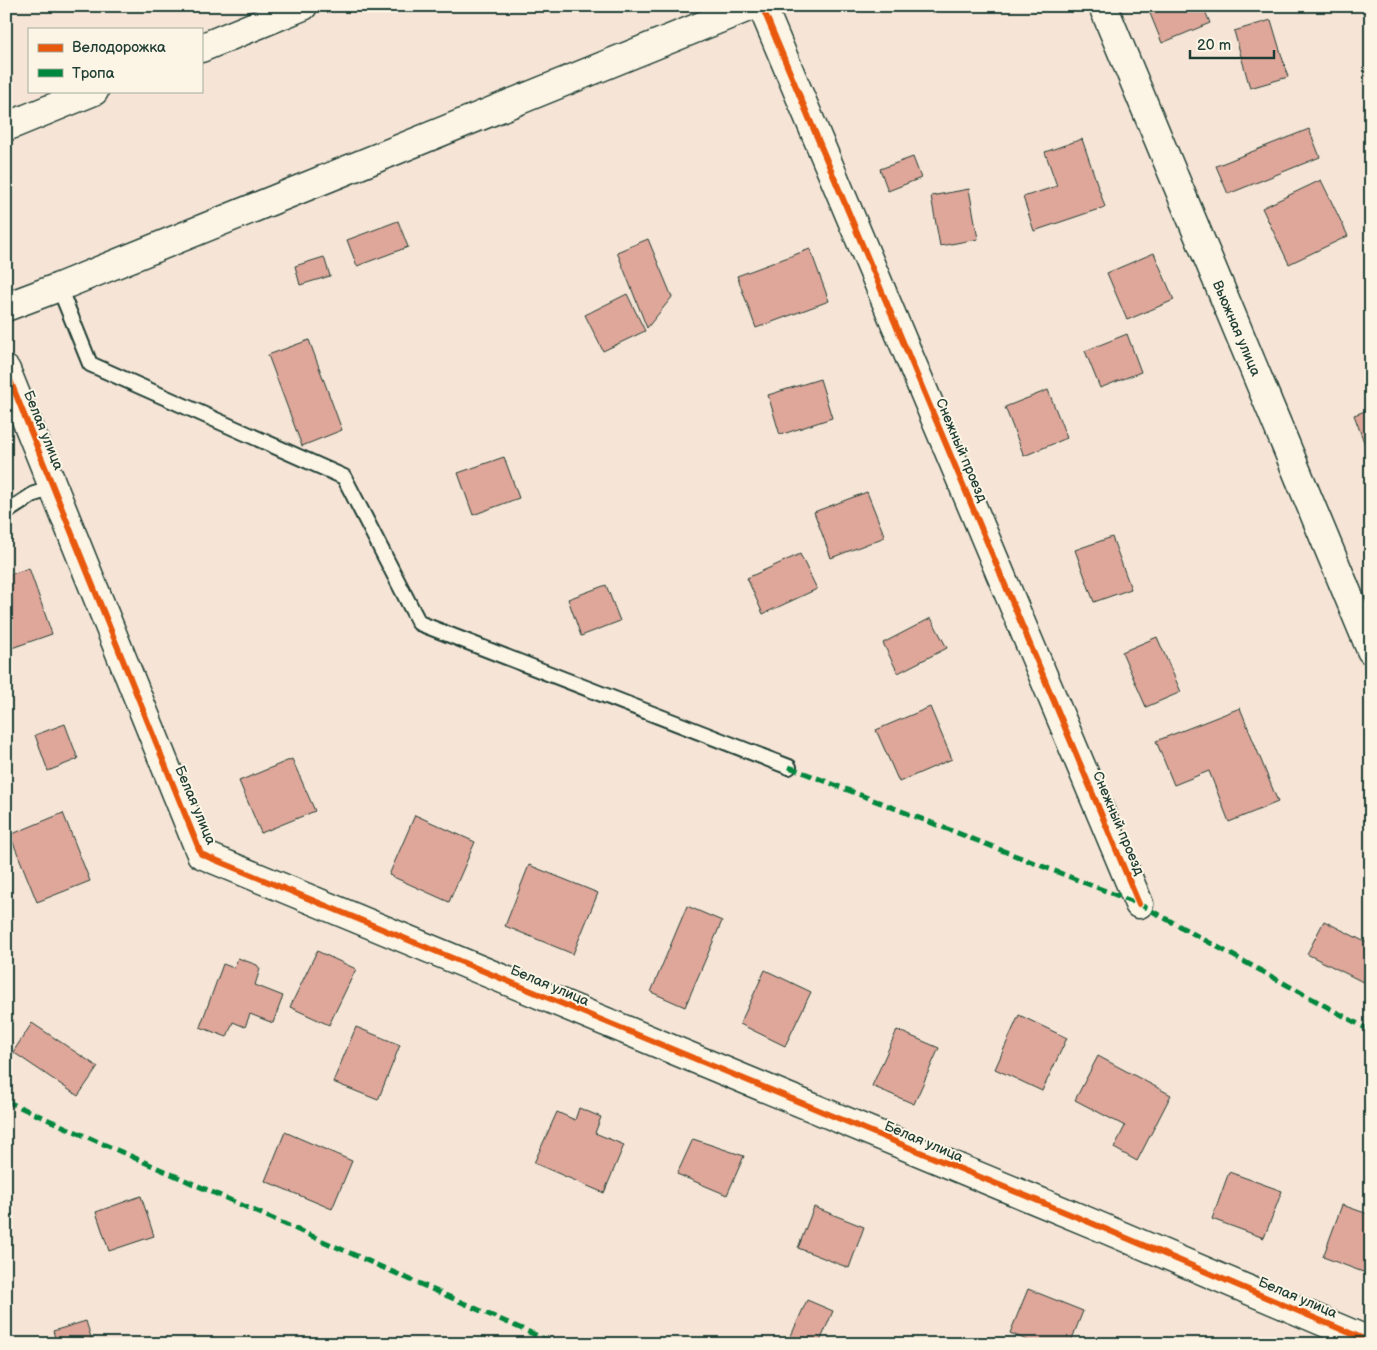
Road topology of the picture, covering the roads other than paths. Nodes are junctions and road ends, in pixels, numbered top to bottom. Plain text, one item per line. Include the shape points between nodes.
1 (303, 6) edge
2 (751, 6) edge
3 (762, 6) edge
4 (1103, 6) edge
5 (202, 48) edge
6 (92, 92) edge
7 (6, 127) edge
8 (59, 287) junction
9 (6, 307) edge
10 (6, 370) edge
11 (54, 488) junction
12 (6, 507) edge
13 (1371, 650) edge
14 (789, 767) dead end
15 (1139, 904) dead end
16 (1371, 1342) edge

1 - 5 street
2 - 8 street
3 - 15 street, Снежный проезд
4 - 13 street, Вьюжная улица
6 - 7 street
8 - 9 street
8 - 14 lane via 90,364 344,477 419,623
10 - 11 street, Белая улица
11 - 12 lane via 34,494 11,509
11 - 16 street, Белая улица via 201,854

